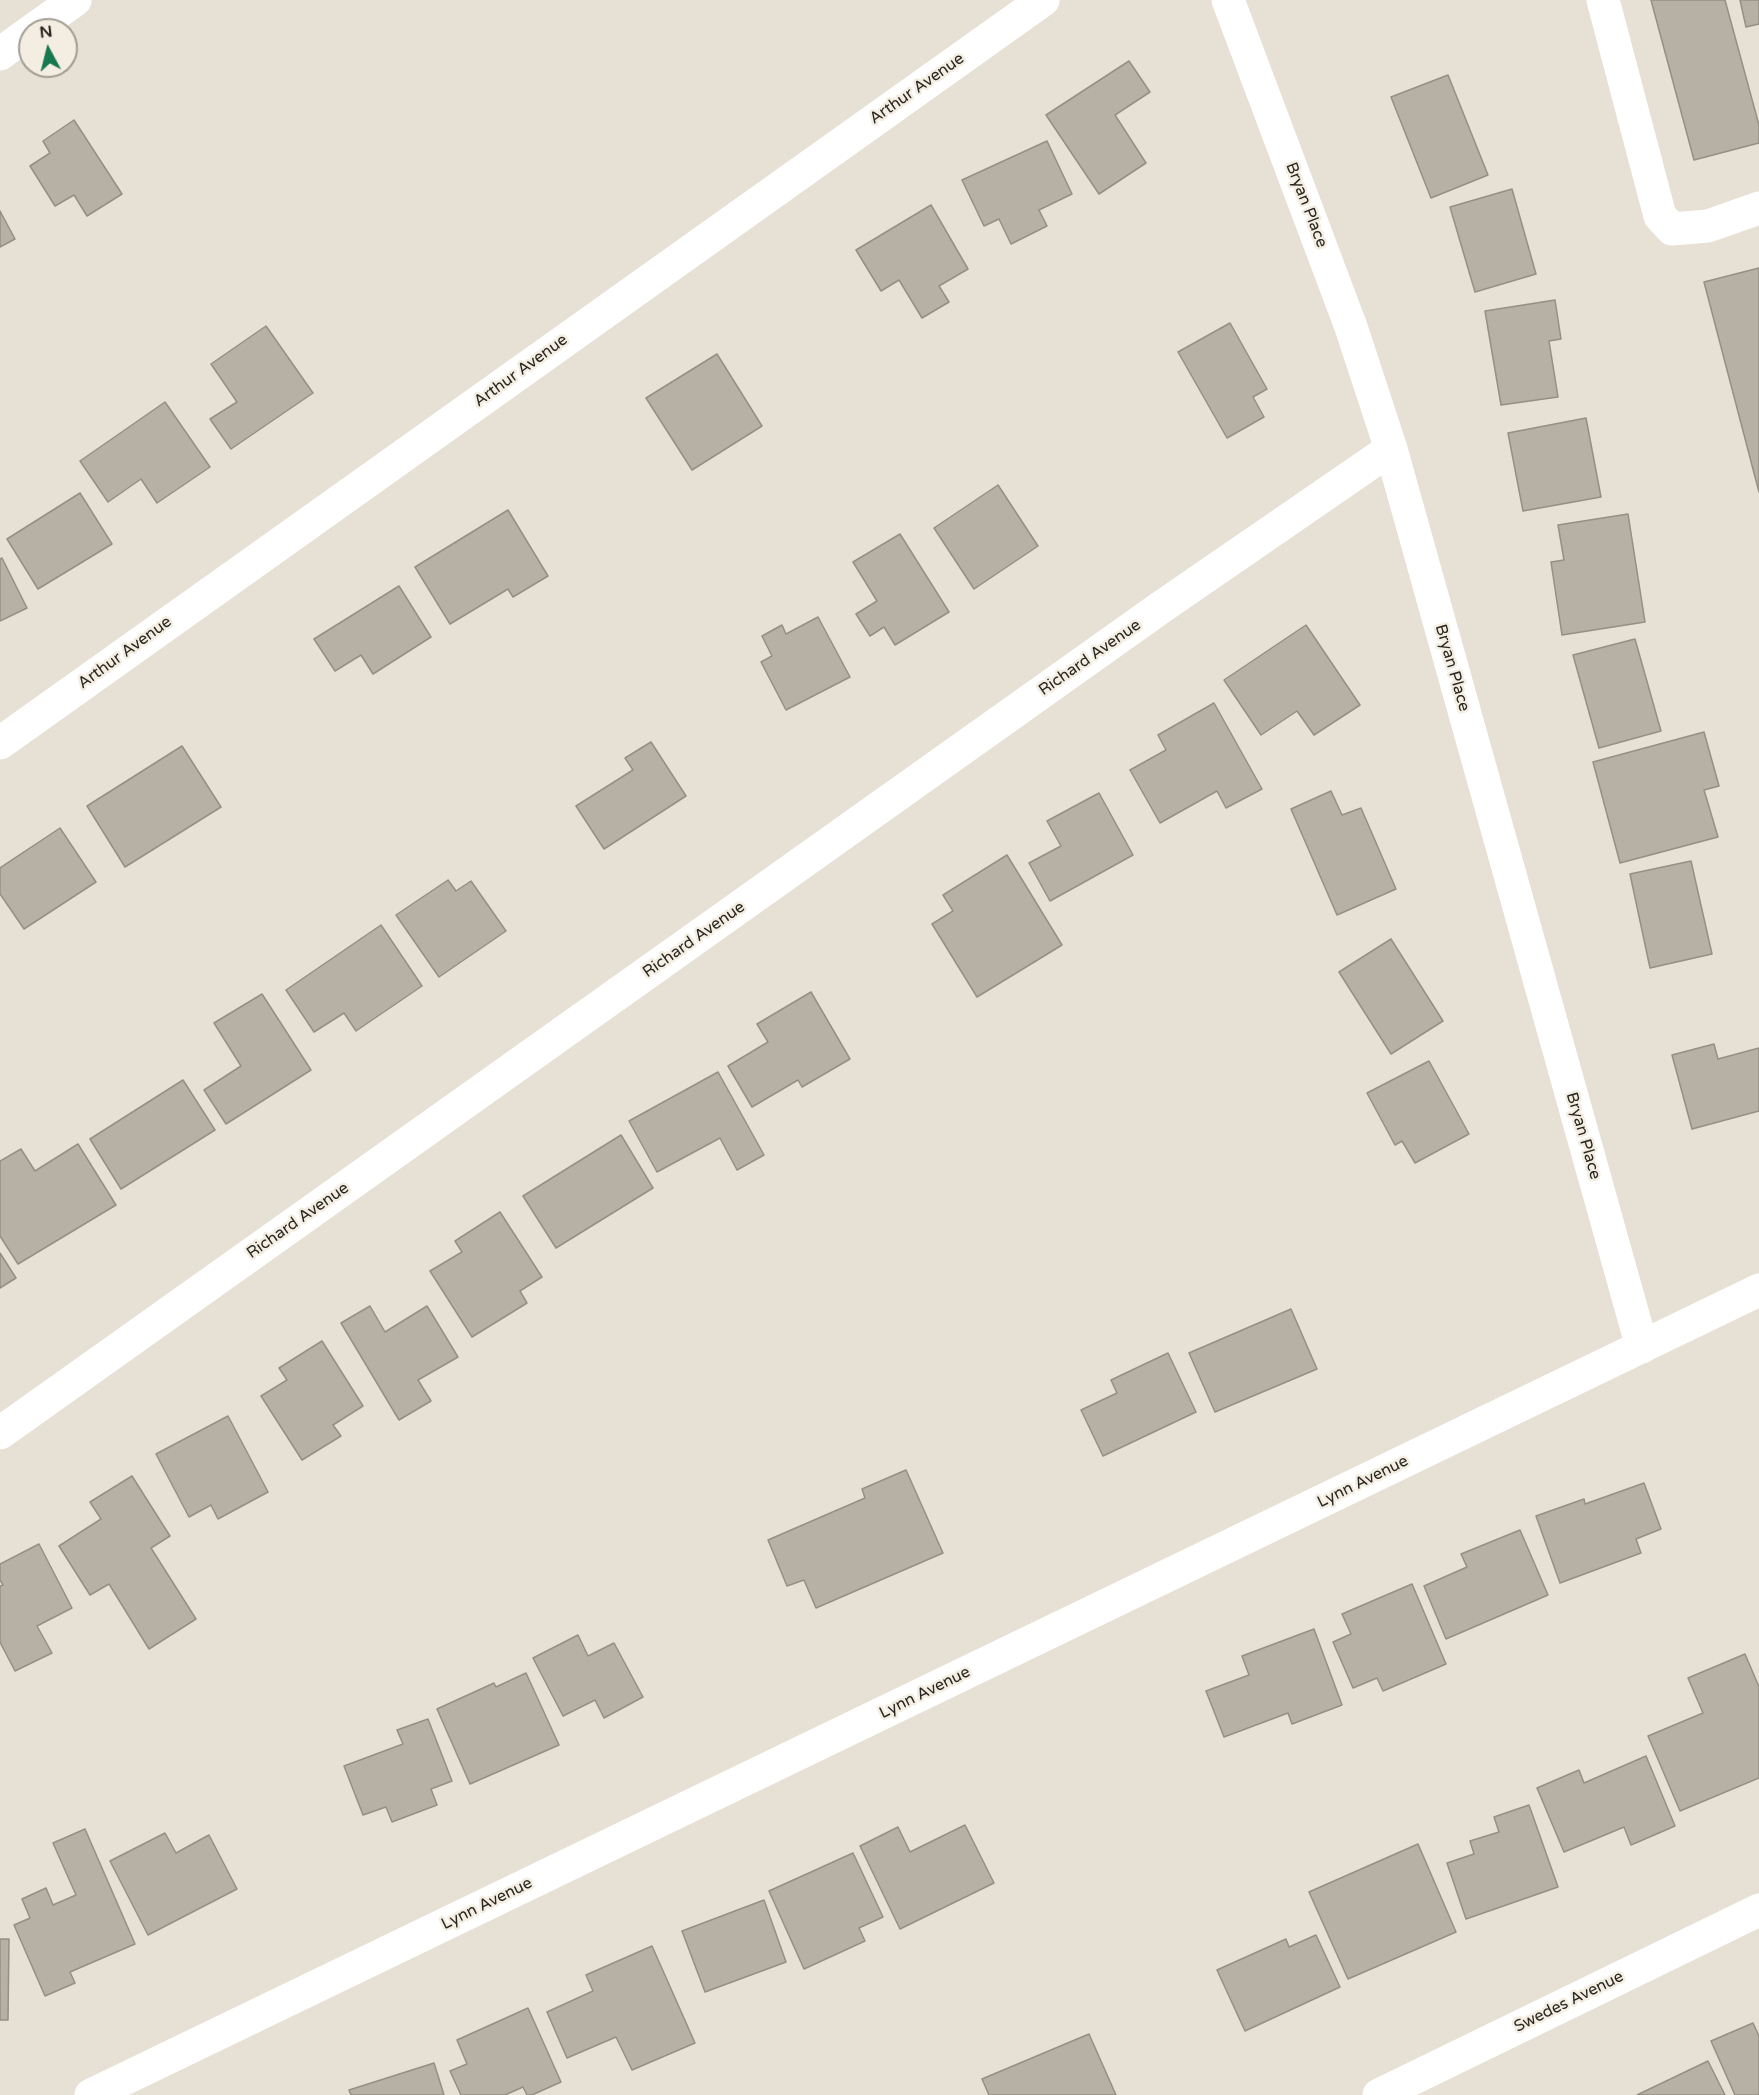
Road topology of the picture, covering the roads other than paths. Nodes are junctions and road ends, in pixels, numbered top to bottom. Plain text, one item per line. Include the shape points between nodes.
1 (75, 0) edge
2 (1043, 0) edge
3 (1228, 0) edge
4 (1603, 0) edge
5 (50, 18) edge
6 (18, 41) edge
7 (0, 54) edge
8 (1759, 208) edge
9 (1391, 449) junction
10 (0, 743) edge
11 (1759, 1290) edge
12 (1642, 1347) junction
13 (0, 1433) edge
14 (1759, 1910) edge
15 (91, 2095) edge
16 (1379, 2095) edge

1 - 5 street
2 - 10 street, Arthur Avenue
3 - 9 street, Bryan Place via 1351,327
4 - 8 street via 1660,216 1672,229 1708,226
6 - 7 street
9 - 12 street, Bryan Place
9 - 13 street, Richard Avenue via 1150,615
11 - 12 street, Lynn Avenue
12 - 15 street, Lynn Avenue
14 - 16 street, Swedes Avenue

